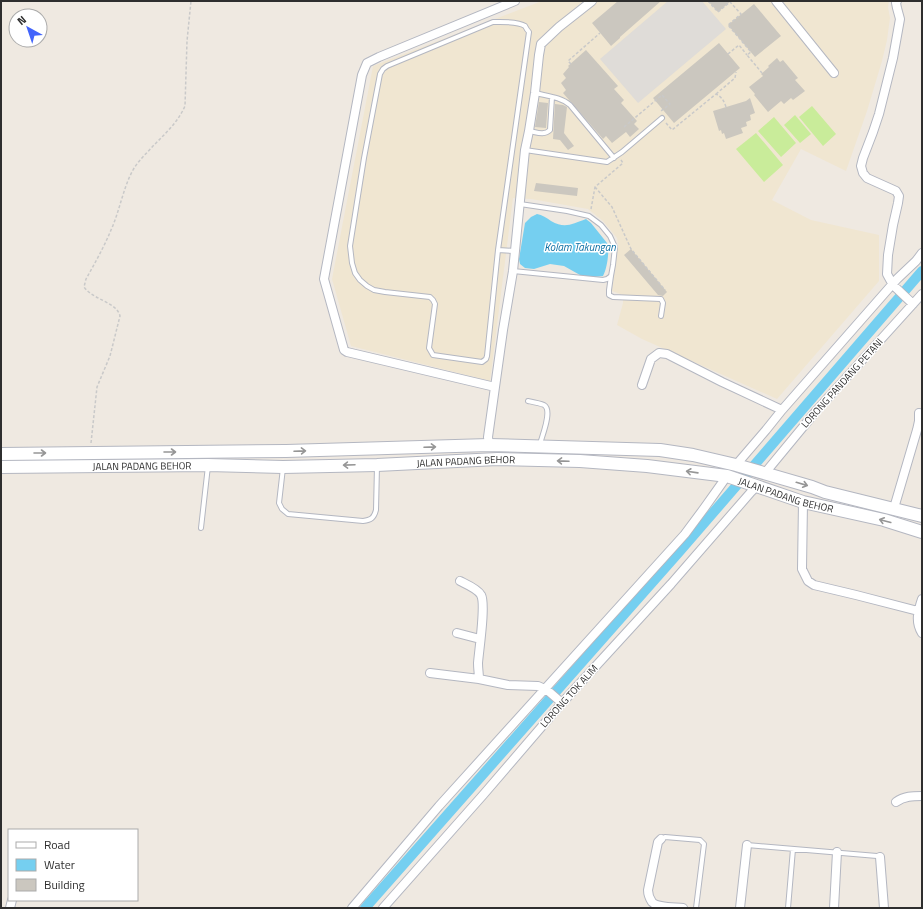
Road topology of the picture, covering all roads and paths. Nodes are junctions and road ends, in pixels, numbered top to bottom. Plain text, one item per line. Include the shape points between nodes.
1 (191, 1) edge
2 (515, 1) edge
3 (592, 1) edge
4 (708, 1) edge
5 (776, 1) edge
6 (897, 1) edge
7 (600, 33) dead end
8 (728, 54) dead end
9 (747, 55) junction
10 (571, 64) dead end
11 (736, 72) dead end
12 (762, 73) dead end
13 (834, 73) dead end
14 (535, 93) junction
15 (716, 94) junction
16 (552, 97) junction
17 (726, 107) dead end
18 (662, 118) junction
19 (624, 127) dead end
20 (530, 131) junction
21 (525, 150) junction
22 (614, 158) junction
23 (594, 186) dead end
24 (520, 204) junction
25 (498, 250) junction
26 (514, 251) junction
27 (922, 253) edge
28 (513, 271) junction
29 (611, 276) junction
30 (894, 286) junction
31 (665, 290) dead end
32 (922, 294) edge
33 (912, 303) junction
34 (661, 316) dead end
35 (642, 385) dead end
36 (495, 387) junction
37 (528, 401) dead end
38 (782, 410) junction
39 (918, 414) dead end
40 (489, 445) junction
41 (539, 446) junction
42 (90, 453) junction
43 (1, 454) edge
44 (497, 459) junction
45 (377, 464) junction
46 (208, 465) junction
47 (736, 465) junction
48 (1, 467) edge
49 (283, 467) junction
50 (765, 473) junction
51 (729, 477) junction
52 (757, 486) junction
53 (825, 492) junction
54 (803, 502) junction
55 (822, 506) junction
56 (894, 508) junction
57 (922, 516) edge
58 (201, 528) dead end
59 (922, 532) edge
60 (460, 581) dead end
61 (922, 599) edge
62 (918, 611) junction
63 (457, 633) dead end
64 (922, 633) edge
65 (480, 639) junction
66 (430, 673) dead end
67 (479, 679) junction
68 (545, 689) junction
69 (561, 701) junction
70 (922, 796) edge
71 (896, 802) dead end
72 (661, 839) joint
73 (747, 845) joint
74 (793, 848) junction
75 (837, 852) junction
76 (880, 857) joint
77 (352, 908) edge
78 (383, 908) edge
79 (683, 908) edge
80 (696, 908) edge
81 (740, 908) edge
82 (788, 908) edge
83 (834, 908) edge
84 (884, 908) edge

1 - 42 path via 185,106 182,114 134,169 111,230 84,287 87,292 115,308 120,316 110,356 97,387
2 - 36 street via 367,63 362,75 324,279 344,350 347,352
3 - 14 street via 542,44
4 - 9 path via 718,12 730,2 741,14 728,25 751,52
5 - 13 street
6 - 30 street via 900,19 893,58 879,114 861,166 867,178 896,191 899,196 888,255 887,274
7 - 10 path via 568,61
8 - 9 path via 739,45
9 - 12 path
11 - 15 path via 735,78
14 - 16 lane
14 - 20 street
15 - 17 path via 723,99
15 - 18 path via 672,130
16 - 20 lane via 550,130 543,134
16 - 22 lane via 570,105
18 - 19 path via 658,114 670,104 662,95
18 - 22 lane
20 - 21 street
21 - 22 lane via 607,162
21 - 24 street
23 - 31 path via 612,207 631,249
24 - 26 street
24 - 29 lane via 589,216 602,225 615,248
25 - 25 lane via 488,356 482,362 433,355 430,348 435,304 433,300 430,297 385,292 366,286 355,273 350,246 378,82 383,69 493,22 518,24 525,26 529,32
25 - 26 lane
26 - 28 street
27 - 30 street
28 - 29 lane via 603,280
28 - 36 street
29 - 34 lane via 609,295 660,299 663,303
30 - 33 street
30 - 38 street
32 - 33 street, LORONG PANDANG PETANI
33 - 50 street, LORONG PANDANG PETANI
35 - 38 street via 651,359 659,353 668,354
36 - 40 street
37 - 41 lane via 544,405 548,412
38 - 47 street
39 - 56 street via 917,430
40 - 41 main road, JALAN PADANG BEHOR
42 -> 40 main road, JALAN PADANG BEHOR
40 - 44 main road via 491,454
41 - 47 main road, JALAN PADANG BEHOR via 660,450
43 -> 42 main road, JALAN PADANG BEHOR
44 - 45 main road, JALAN PADANG BEHOR
51 -> 44 main road, JALAN PADANG BEHOR via 646,466
45 -> 49 main road, JALAN PADANG BEHOR
45 - 49 lane via 376,510 370,520 288,514 280,503
46 - 48 main road, JALAN PADANG BEHOR
46 - 49 main road, JALAN PADANG BEHOR
46 - 58 lane
47 - 50 main road, JALAN PADANG BEHOR
50 -> 53 main road, JALAN PADANG BEHOR
51 - 52 main road, JALAN PADANG BEHOR
51 - 68 street via 685,534
52 - 54 main road, JALAN PADANG BEHOR
52 - 69 street, LORONG TOK ALIM via 666,589
53 - 55 main road via 832,500
53 - 56 main road, JALAN PADANG BEHOR
54 - 55 main road, JALAN PADANG BEHOR
54 - 62 street via 802,569 808,581 814,585
59 -> 55 main road, JALAN PADANG BEHOR via 884,520
56 - 57 main road, JALAN PADANG BEHOR
60 - 65 street via 481,595
61 - 62 street
62 - 64 street via 919,629
63 - 65 street
65 - 67 street
66 - 67 street
67 - 68 street
68 - 69 street
68 - 77 street via 439,806
69 - 78 street, LORONG TOK ALIM via 483,795
70 - 71 street via 905,797
72 - 79 street via 658,842 649,895 656,905
72 - 80 lane via 700,840 704,844
73 - 74 lane
73 - 81 street
74 - 75 lane
74 - 82 lane
75 - 76 lane
75 - 83 street
76 - 84 street

